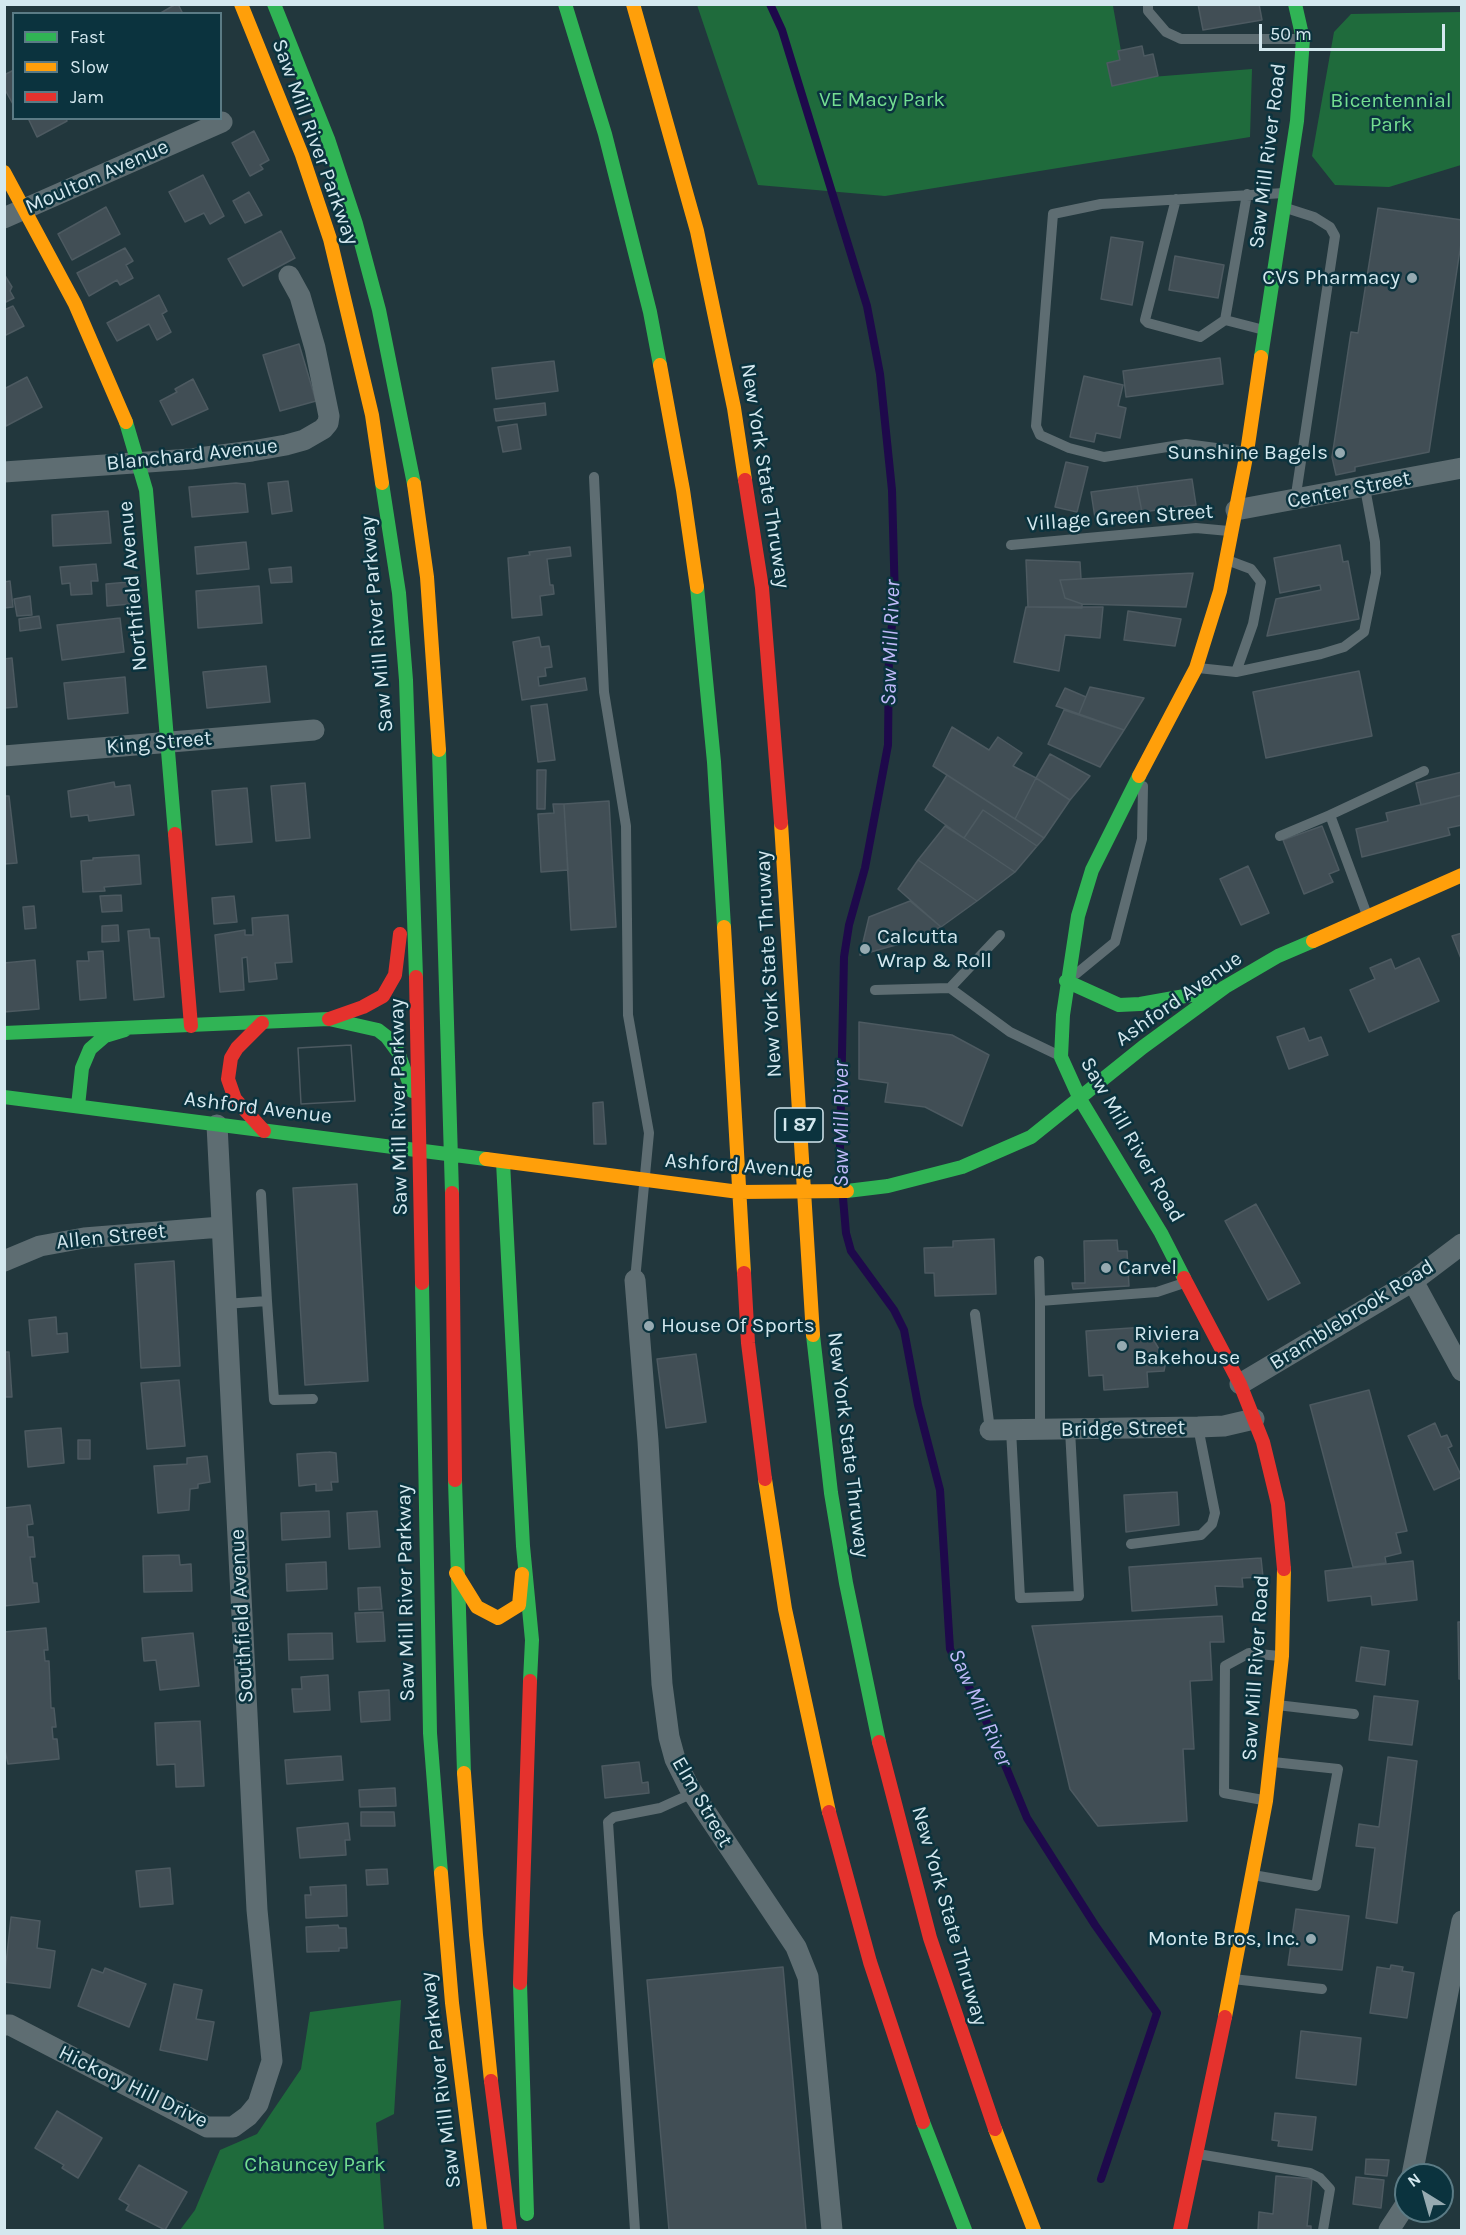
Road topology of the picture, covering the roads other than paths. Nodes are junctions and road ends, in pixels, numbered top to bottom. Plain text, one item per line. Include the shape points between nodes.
1 (241, 4) edge
2 (274, 4) edge
3 (565, 4) edge
4 (633, 4) edge
5 (1148, 4) edge
6 (1295, 4) edge
7 (1311, 22) dead end
8 (1302, 39) junction
9 (222, 122) dead end
10 (4, 172) edge
11 (1287, 193) junction
12 (1248, 194) junction
13 (1176, 199) junction
14 (1285, 208) junction
15 (25, 209) junction
16 (4, 218) edge
17 (289, 276) dead end
18 (1226, 320) junction
19 (1265, 330) junction
20 (1247, 452) junction
21 (140, 462) junction
22 (1461, 468) edge
23 (4, 472) edge
24 (594, 477) dead end
25 (1365, 488) junction
26 (1295, 501) junction
27 (1236, 510) junction
28 (1232, 531) junction
29 (1011, 545) dead end
30 (1226, 560) junction
31 (1196, 668) junction
32 (1236, 672) junction
33 (314, 730) dead end
34 (168, 742) junction
35 (4, 756) edge
36 (1143, 771) junction
37 (1424, 771) dead end
38 (410, 772) junction
39 (1330, 815) junction
40 (1280, 836) dead end
41 (1461, 875) edge
42 (1367, 916) junction
43 (1000, 935) dead end
44 (1066, 981) junction
45 (1225, 987) junction
46 (950, 988) junction
47 (875, 990) dead end
48 (329, 1019) junction
49 (262, 1023) junction
50 (191, 1026) junction
51 (125, 1029) junction
52 (4, 1033) edge
53 (1061, 1057) junction
54 (4, 1097) edge
55 (1080, 1099) junction
56 (78, 1106) junction
57 (217, 1125) junction
58 (422, 1125) junction
59 (264, 1131) junction
60 (503, 1162) junction
61 (261, 1194) dead end
62 (221, 1227) junction
63 (1461, 1244) edge
64 (4, 1261) edge
65 (1039, 1261) dead end
66 (635, 1280) joint
67 (1413, 1281) junction
68 (1187, 1282) junction
69 (267, 1301) junction
70 (1040, 1301) junction
71 (225, 1304) junction
72 (975, 1314) dead end
73 (1461, 1371) edge
74 (1240, 1384) junction
75 (313, 1399) dead end
76 (1254, 1419) junction
77 (1198, 1427) junction
78 (1000, 1430) junction
79 (1040, 1430) junction
80 (1070, 1430) junction
81 (1131, 1544) dead end
82 (523, 1546) junction
83 (456, 1573) junction
84 (1282, 1656) junction
85 (1277, 1704) junction
86 (1354, 1714) dead end
87 (1271, 1761) junction
88 (693, 1793) junction
89 (1266, 1801) junction
90 (1253, 1875) junction
91 (1461, 1922) edge
92 (1232, 1979) junction
93 (1322, 1989) dead end
94 (4, 2025) edge
95 (258, 2104) joint
96 (1197, 2154) junction
97 (1414, 2163) edge
98 (480, 2230) edge
99 (510, 2230) edge
100 (528, 2230) edge
101 (635, 2230) edge
102 (832, 2230) edge
103 (965, 2230) edge
104 (1034, 2230) edge
105 (1180, 2230) edge
106 (1323, 2230) edge

1 - 38 main road, Saw Mill River Parkway via 302,155 330,239 358,349 399,593
2 - 83 main road, Saw Mill River Parkway via 328,139 376,299 415,487 427,577 439,756 451,1098
3 - 103 main road, New York State Thruway via 605,134 647,301 694,568 714,762 748,1343 785,1609 824,1788 870,1962 927,2133
4 - 104 main road, New York State Thruway / I 87 via 697,231 734,408 762,588 778,767 810,1313 846,1582 883,1760 930,1938 987,2109
5 - 8 lane via 1148,11 1166,32 1180,39
6 - 8 main road, Saw Mill River Road
7 - 8 main road
8 - 11 main road, Saw Mill River Road
9 - 15 street, Moulton Avenue
10 - 15 main road, Northfield Avenue
11 - 12 lane
11 - 14 main road, Saw Mill River Road
12 - 13 lane
12 - 18 lane
13 - 18 lane via 1145,320 1200,337
13 - 20 lane via 1101,204 1053,214 1036,426 1040,435 1104,457 1186,444
14 - 19 main road, Saw Mill River Road
14 - 26 lane via 1314,217 1330,227 1335,236
15 - 16 street, Moulton Avenue
15 - 21 main road, Northfield Avenue via 75,303
17 - 21 street, Blanchard Avenue via 300,296 315,348 328,423 304,440 286,446
18 - 19 lane
19 - 20 main road, Saw Mill River Road
20 - 27 main road, Saw Mill River Road
21 - 23 street, Blanchard Avenue
21 - 34 main road, Northfield Avenue via 146,490
22 - 25 street, Center Street
24 - 66 lane via 604,692 626,826 628,1014 649,1132
25 - 26 street, Center Street
25 - 32 lane via 1376,573 1364,632 1344,647
26 - 27 street, Center Street
27 - 28 main road, Saw Mill River Road
28 - 29 lane, Village Green Street via 1196,528
28 - 30 main road, Saw Mill River Road
30 - 31 main road, Saw Mill River Road
30 - 32 lane via 1251,569 1261,582 1253,624
31 - 32 lane
31 - 36 main road, Saw Mill River Road
33 - 34 street, King Street
34 - 35 street, King Street
34 - 50 main road, Northfield Avenue
36 - 44 main road, Saw Mill River Road via 1092,870 1078,916
36 - 44 lane via 1142,839 1115,942
37 - 39 lane
38 - 48 main road via 395,975 390,987 374,1002
38 - 58 main road, Saw Mill River Parkway
39 - 40 lane
39 - 42 lane
41 - 42 main road, Ashford Avenue
42 - 45 main road, Ashford Avenue via 1278,956
43 - 46 lane
44 - 45 main road via 1119,1005 1191,997
44 - 53 main road, Saw Mill River Road
45 - 55 main road, Ashford Avenue
46 - 47 lane
46 - 53 lane via 1010,1032
48 - 49 main road
48 - 58 main road via 378,1030 393,1044 404,1064
49 - 50 main road
49 - 59 main road via 237,1048 228,1078 236,1099
50 - 51 main road
51 - 52 main road
51 - 56 main road via 105,1036 90,1049 82,1068
53 - 55 main road, Saw Mill River Road
54 - 56 main road, Ashford Avenue
55 - 60 main road, Ashford Avenue via 1031,1137 997,1153 924,1178 855,1190 739,1192
55 - 68 main road, Saw Mill River Road
56 - 57 main road, Ashford Avenue
57 - 59 main road, Ashford Avenue
57 - 62 street, Southfield Avenue
58 - 98 main road, Saw Mill River Parkway via 424,1500 431,1744 452,2003
59 - 60 main road, Ashford Avenue
60 - 82 main road
61 - 69 lane
62 - 64 street, Allen Street via 84,1238 40,1246
62 - 71 street, Southfield Avenue
63 - 67 street, Bramblebrook Road
65 - 70 lane
66 - 88 street, Elm Street via 664,1712 675,1759
67 - 73 street
67 - 74 street, Bramblebrook Road
68 - 70 lane via 1157,1292
68 - 74 main road, Saw Mill River Road
69 - 71 lane
69 - 75 lane via 274,1400
70 - 79 lane
71 - 95 street, Southfield Avenue via 257,1910 272,2061
72 - 78 lane
74 - 76 main road, Saw Mill River Road
76 - 77 street, Bridge Street
76 - 84 main road, Saw Mill River Road via 1278,1504 1284,1556
77 - 80 street, Bridge Street
77 - 81 lane via 1215,1512 1212,1524 1202,1535
78 - 79 street, Bridge Street
78 - 80 lane via 1020,1598 1079,1596
79 - 80 street, Bridge Street
82 - 83 main road via 519,1605 505,1616 498,1618 482,1612
82 - 100 main road via 532,1640 520,1990
83 - 99 main road, Saw Mill River Parkway via 469,1857
84 - 85 main road, Saw Mill River Road
84 - 89 lane via 1249,1653 1225,1666 1224,1793
85 - 86 lane
85 - 87 main road, Saw Mill River Road
87 - 89 main road, Saw Mill River Road
87 - 90 lane via 1338,1768 1316,1886
88 - 101 lane via 660,1808 614,1817 608,1822
88 - 102 street, Elm Street via 796,1947 808,1977
89 - 90 main road, Saw Mill River Road
90 - 92 main road, Saw Mill River Road
91 - 97 street
92 - 93 lane
92 - 96 main road, Saw Mill River Road
94 - 95 street, Hickory Hill Drive via 207,2127 233,2127
96 - 105 main road, Saw Mill River Road
96 - 106 lane via 1320,2178 1330,2189

